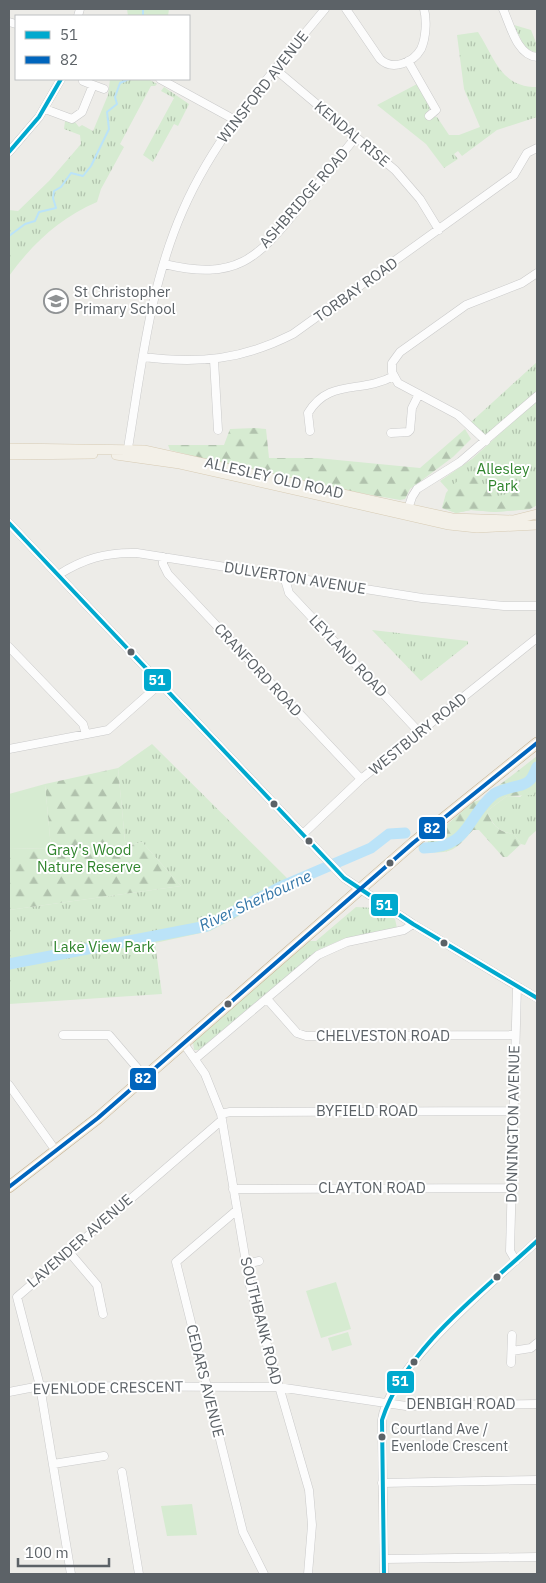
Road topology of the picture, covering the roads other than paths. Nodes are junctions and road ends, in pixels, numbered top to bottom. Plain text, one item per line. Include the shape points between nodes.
1 (325, 9) edge
2 (346, 9) edge
3 (424, 9) edge
4 (503, 9) edge
5 (537, 57) edge
6 (408, 61) junction
7 (275, 69) junction
8 (60, 80) edge
9 (83, 80) dead end
10 (162, 80) edge
11 (94, 85) junction
12 (104, 89) dead end
13 (45, 109) junction
14 (436, 110) junction
15 (429, 116) dead end
16 (441, 119) dead end
17 (235, 120) junction
18 (356, 137) junction
19 (537, 148) edge
20 (9, 152) edge
21 (439, 230) junction
22 (164, 264) junction
23 (537, 273) edge
24 (143, 356) junction
25 (214, 360) junction
26 (394, 376) junction
27 (419, 394) junction
28 (537, 396) edge
29 (218, 430) dead end
30 (310, 431) dead end
31 (391, 433) dead end
32 (486, 441) junction
33 (9, 448) edge
34 (128, 452) junction
35 (9, 455) edge
36 (276, 483) junction
37 (408, 509) junction
38 (537, 514) edge
39 (9, 523) edge
40 (537, 525) edge
41 (163, 557) junction
42 (58, 575) junction
43 (284, 576) junction
44 (537, 606) edge
45 (537, 638) edge
46 (9, 647) edge
47 (160, 684) junction
48 (419, 732) junction
49 (86, 734) junction
50 (537, 743) edge
51 (9, 749) edge
52 (361, 779) junction
53 (303, 834) junction
54 (360, 890) junction
55 (413, 924) junction
56 (516, 986) junction
57 (537, 998) edge
58 (267, 999) junction
59 (63, 1035) dead end
60 (515, 1036) junction
61 (184, 1044) junction
62 (195, 1059) junction
63 (145, 1077) junction
64 (9, 1085) edge
65 (513, 1111) junction
66 (222, 1117) junction
67 (56, 1151) junction
68 (9, 1187) edge
69 (512, 1188) junction
70 (233, 1189) junction
71 (237, 1210) junction
72 (537, 1241) edge
73 (69, 1252) junction
74 (259, 1260) dead end
75 (516, 1261) junction
76 (246, 1264) junction
77 (103, 1314) dead end
78 (512, 1335) dead end
79 (537, 1343) edge
80 (512, 1351) junction
81 (511, 1362) dead end
82 (40, 1386) junction
83 (207, 1386) junction
84 (278, 1387) junction
85 (9, 1392) edge
86 (386, 1402) junction
87 (537, 1404) edge
88 (104, 1456) dead end
89 (53, 1464) junction
90 (122, 1472) dead end
91 (537, 1480) edge
92 (382, 1483) junction
93 (537, 1557) edge
94 (384, 1560) junction
95 (71, 1574) edge
96 (139, 1574) edge
97 (264, 1574) edge
98 (308, 1574) edge
99 (384, 1574) edge

1 - 7 street, WINSFORD AVENUE
2 - 6 street via 383,62 395,65
3 - 6 street via 426,22 422,44
4 - 5 street via 522,50
6 - 14 street
7 - 17 street, WINSFORD AVENUE
7 - 18 street, KENDAL RISE
8 - 13 street
9 - 11 street
10 - 17 street
11 - 12 street
11 - 13 street via 76,118 65,118
13 - 20 street
14 - 15 street
14 - 16 street
17 - 22 street, WINSFORD AVENUE via 194,188
18 - 21 street, KENDAL RISE via 402,176
18 - 22 street, ASHBRIDGE ROAD via 281,230 257,253 216,270 194,271
19 - 21 street, TORBAY ROAD via 527,153 514,175
21 - 25 street, TORBAY ROAD via 292,334 258,350
22 - 24 street, WINSFORD AVENUE
23 - 26 street via 522,283 476,300 455,312 397,355 392,363
24 - 25 street, TORBAY ROAD via 185,361
24 - 34 street, WINSFORD AVENUE
25 - 29 street
26 - 27 street via 401,385
26 - 30 street via 370,386 334,390 321,395 308,413
27 - 31 street via 412,408 410,430
27 - 32 street via 458,415
28 - 32 street
32 - 37 street via 451,469 417,489
33 - 34 main road, ALLESLEY OLD ROAD
34 - 35 main road, ALLESLEY OLD ROAD
34 - 36 main road, ALLESLEY OLD ROAD via 173,456
36 - 37 main road, ALLESLEY OLD ROAD
36 - 40 main road, ALLESLEY OLD ROAD via 449,526
37 - 38 main road, ALLESLEY OLD ROAD via 472,520 513,520
39 - 42 street
41 - 42 street, DULVERTON AVENUE via 137,552 109,553 85,560
41 - 43 street, DULVERTON AVENUE
41 - 52 street, CRANFORD ROAD via 168,574
42 - 47 street
43 - 44 street, DULVERTON AVENUE via 422,598
43 - 48 street, LEYLAND ROAD via 289,593
45 - 48 street, WESTBURY ROAD
46 - 49 street via 83,724
47 - 49 street via 111,728
47 - 53 street
48 - 52 street, WESTBURY ROAD
49 - 51 street
50 - 54 highway
52 - 53 street, WESTBURY ROAD
53 - 54 street via 335,869
54 - 55 street
54 - 61 highway
55 - 56 street
55 - 58 street via 404,930 332,947 305,965
56 - 57 street
56 - 60 street, DONNINGTON AVENUE
58 - 60 street, CHELVESTON ROAD via 297,1033 306,1036
58 - 62 street
59 - 63 street via 109,1035
60 - 65 street, DONNINGTON AVENUE
61 - 62 street, SOUTHBANK ROAD
61 - 63 highway
62 - 66 street, SOUTHBANK ROAD via 212,1088
63 - 67 highway
64 - 67 street
65 - 66 street, BYFIELD ROAD via 230,1112
65 - 69 street, DONNINGTON AVENUE
66 - 70 street, SOUTHBANK ROAD
66 - 73 street, LAVENDER AVENUE
67 - 68 highway
69 - 70 street, CLAYTON ROAD
69 - 75 street, DONNINGTON AVENUE via 510,1251
70 - 71 street, SOUTHBANK ROAD
71 - 76 street, SOUTHBANK ROAD
71 - 83 street, CEDARS AVENUE via 176,1262
72 - 75 street
73 - 77 street via 97,1285
73 - 82 street, LAVENDER AVENUE via 17,1297
74 - 76 street
75 - 86 street via 431,1341
76 - 84 street, SOUTHBANK ROAD
78 - 80 street
79 - 80 street via 531,1348
80 - 81 street
82 - 83 street, EVENLODE CRESCENT
82 - 85 street, EVENLODE CRESCENT
82 - 89 street, LAVENDER AVENUE
83 - 84 street, EVENLODE CRESCENT
83 - 97 street, CEDARS AVENUE via 243,1532
84 - 86 street, EVENLODE CRESCENT
84 - 98 street, SOUTHBANK ROAD via 309,1490 312,1525
86 - 87 street, DENBIGH ROAD via 406,1406
86 - 92 street via 382,1420
88 - 89 street
89 - 95 street, LAVENDER AVENUE
90 - 96 street
91 - 92 street
92 - 94 street
93 - 94 street
94 - 99 street

